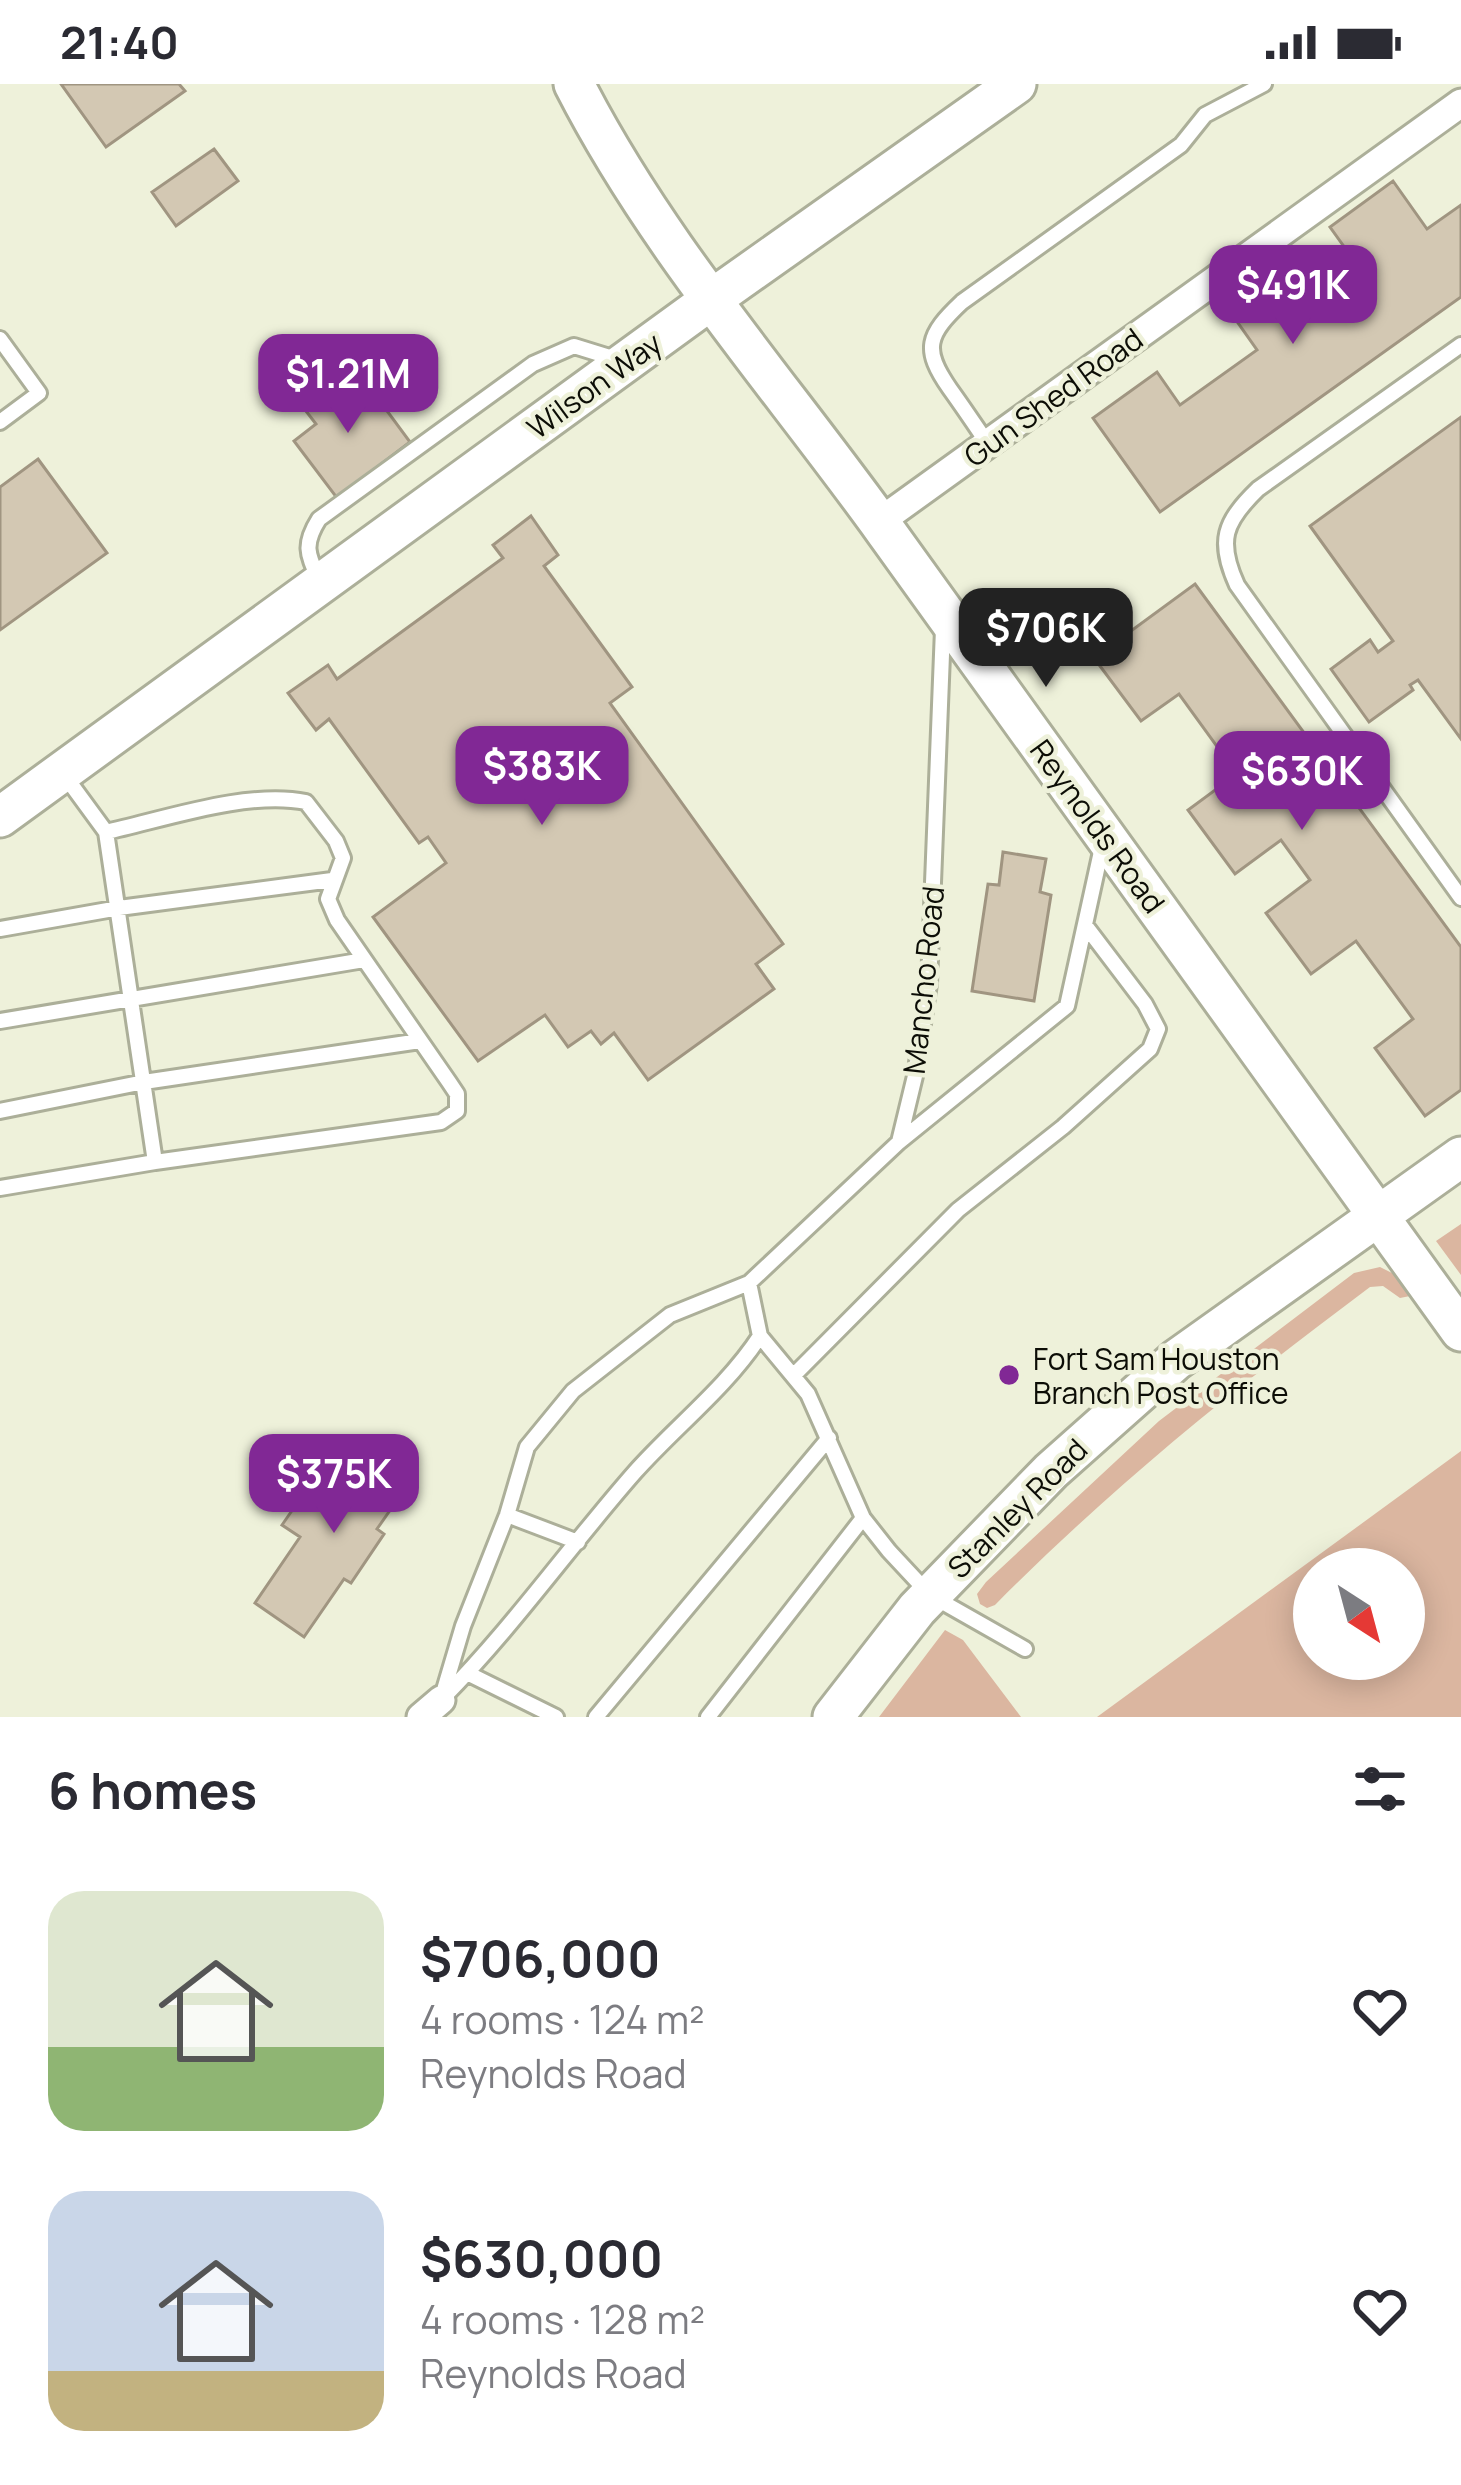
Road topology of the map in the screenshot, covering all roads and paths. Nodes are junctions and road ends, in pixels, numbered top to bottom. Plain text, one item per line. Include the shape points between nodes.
1 (574, 84) edge
2 (1016, 84) edge
3 (1264, 84) edge
4 (1461, 104) edge
5 (712, 299) junction
6 (0, 339) edge
7 (1461, 345) edge
8 (627, 362) junction
9 (0, 422) edge
10 (988, 444) junction
11 (879, 522) junction
12 (321, 584) junction
13 (944, 612) junction
14 (62, 772) junction
15 (0, 817) edge
16 (106, 832) junction
17 (1104, 836) junction
18 (332, 880) junction
19 (1461, 898) edge
20 (119, 908) junction
21 (1085, 925) junction
22 (0, 929) edge
23 (364, 960) junction
24 (132, 999) junction
25 (0, 1021) edge
26 (420, 1041) junction
27 (144, 1082) junction
28 (0, 1111) edge
29 (899, 1142) junction
30 (1461, 1157) edge
31 (155, 1162) junction
32 (0, 1188) edge
33 (1378, 1217) junction
34 (749, 1283) junction
35 (1461, 1330) edge
36 (760, 1336) junction
37 (793, 1376) junction
38 (829, 1438) junction
39 (507, 1515) junction
40 (863, 1518) junction
41 (578, 1542) junction
42 (930, 1595) junction
43 (1025, 1649) dead end
44 (467, 1673) junction
45 (431, 1709) edge
46 (556, 1717) edge
47 (596, 1717) edge
48 (707, 1717) edge
49 (833, 1717) edge

1 - 5 street, Reynolds Road via 608,152
2 - 5 street, Wilson Way
3 - 10 lane via 1205,115 1181,145 940,322 931,362
4 - 10 street, Gun Shed Road
5 - 8 street, Wilson Way
5 - 11 street, Reynolds Road
6 - 9 lane via 39,393
7 - 19 lane via 1258,489 1236,511 1225,558
8 - 12 street, Wilson Way
8 - 12 lane via 574,346 479,401 319,519 308,553
10 - 11 street, Gun Shed Road
11 - 13 street, Reynolds Road
12 - 14 street, Wilson Way
13 - 17 street, Reynolds Road
13 - 29 lane, Mancho Road via 929,984
14 - 15 street, Wilson Way
14 - 16 lane
16 - 18 lane via 284,797 306,802 336,841 343,858
16 - 20 lane
17 - 21 lane
17 - 33 street, Reynolds Road
18 - 20 lane
18 - 23 lane via 328,899
20 - 22 lane
20 - 24 lane
21 - 29 lane via 1067,1006
21 - 37 lane via 1145,1004 1158,1029 1150,1048 958,1210
23 - 24 lane
23 - 26 lane
24 - 25 lane
24 - 27 lane
26 - 27 lane
26 - 31 lane via 457,1094 457,1111 441,1122
27 - 28 lane
27 - 31 lane
29 - 34 lane
30 - 33 street, Stanley Road
31 - 32 lane
33 - 35 street, Reynolds Road
33 - 42 street, Stanley Road via 1176,1360 1034,1487
34 - 36 lane
34 - 39 lane via 670,1315 573,1391 527,1447
36 - 37 lane
36 - 41 lane
37 - 38 lane
38 - 40 lane
38 - 47 lane
39 - 41 lane
39 - 45 lane
40 - 42 lane
40 - 48 lane
41 - 44 lane
42 - 43 lane
42 - 49 street, Stanley Road
44 - 45 lane
44 - 46 lane

